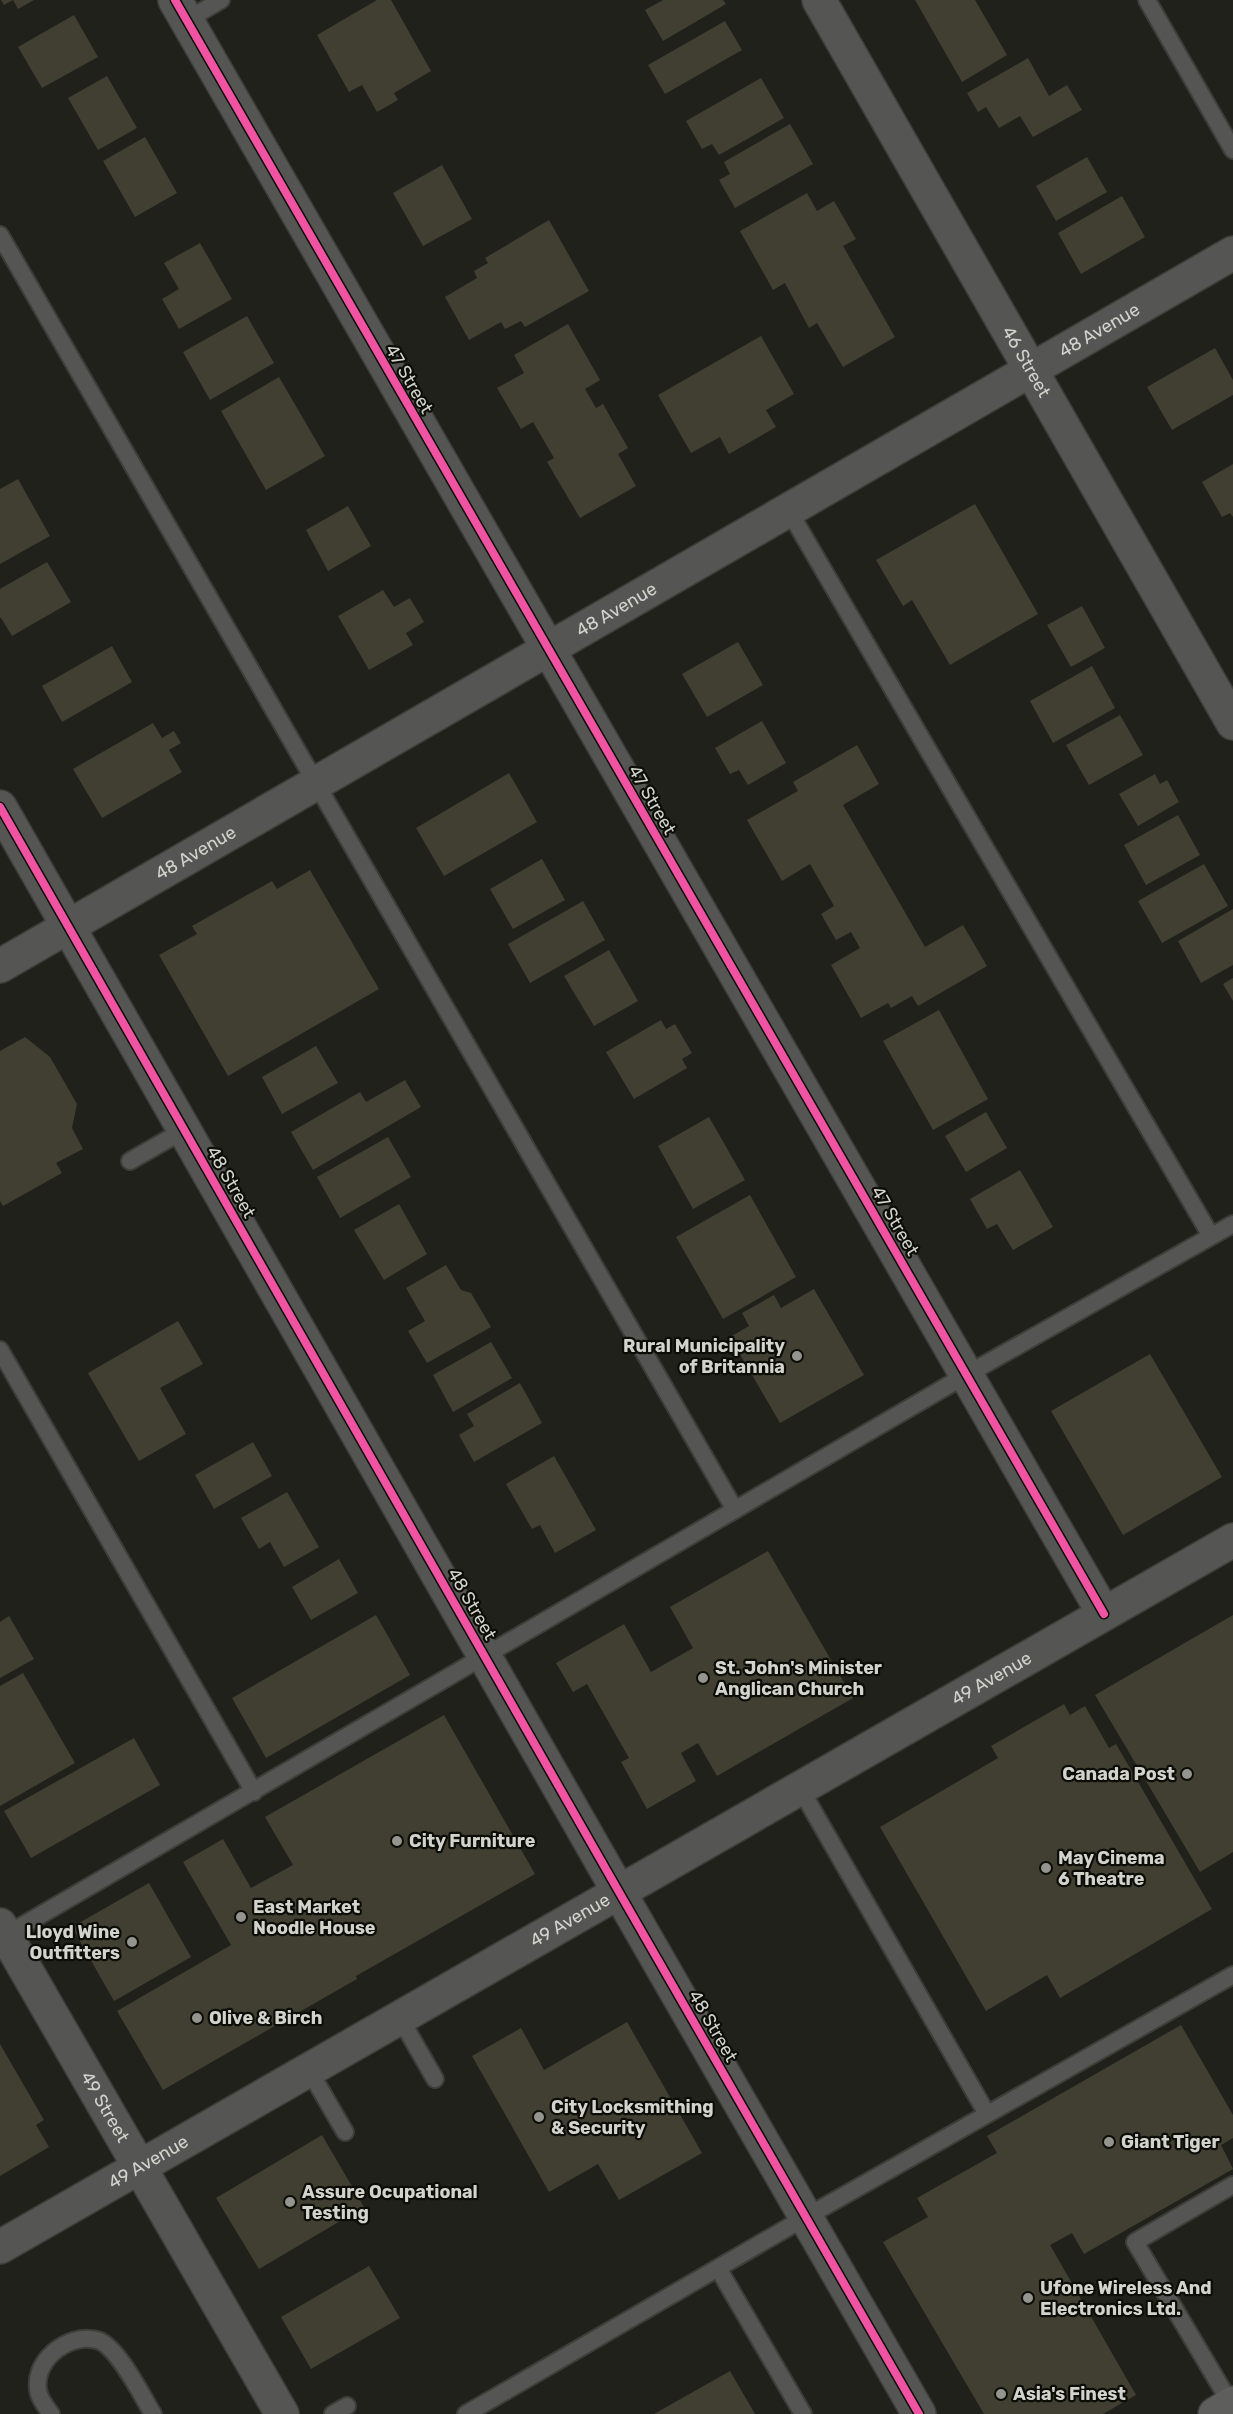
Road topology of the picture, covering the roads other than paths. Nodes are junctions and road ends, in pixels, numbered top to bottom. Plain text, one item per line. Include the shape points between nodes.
1 (221, 0) edge
2 (819, 0) edge
3 (1147, 0) edge
4 (181, 10) edge
5 (1233, 150) edge
6 (0, 235) edge
7 (1233, 254) edge
8 (1031, 370) junction
9 (789, 511) junction
10 (548, 651) junction
11 (1233, 723) edge
12 (316, 784) junction
13 (0, 807) edge
14 (68, 927) junction
15 (0, 966) edge
16 (184, 1130) junction
17 (130, 1161) dead end
18 (1233, 1224) edge
19 (1211, 1236) junction
20 (0, 1350) edge
21 (966, 1375) junction
22 (735, 1510) junction
23 (1233, 1540) edge
24 (1104, 1614) junction
25 (485, 1656) junction
26 (800, 1788) junction
27 (254, 1792) junction
28 (619, 1892) junction
29 (2, 1933) edge
30 (1233, 1975) edge
31 (400, 2018) junction
32 (309, 2070) junction
33 (435, 2079) dead end
34 (987, 2114) junction
35 (345, 2132) dead end
36 (139, 2167) junction
37 (1233, 2185) edge
38 (806, 2217) junction
39 (0, 2247) edge
40 (718, 2268) junction
41 (1226, 2407) edge
42 (51, 2414) edge
43 (153, 2414) edge
44 (282, 2414) edge
45 (466, 2414) edge
46 (803, 2414) edge
47 (919, 2414) edge

1 - 4 lane
2 - 8 street, 46 Street
3 - 5 lane
4 - 10 street, 47 Street
6 - 12 lane
7 - 8 street, 48 Avenue
8 - 9 street, 48 Avenue
8 - 11 street, 46 Street
9 - 10 street, 48 Avenue
9 - 19 lane
10 - 12 street, 48 Avenue
10 - 21 street, 47 Street
12 - 14 street, 48 Avenue
12 - 22 lane
13 - 14 street, 48 Street
14 - 15 street, 48 Avenue
14 - 16 street, 48 Street
16 - 17 lane
16 - 25 street, 48 Street
18 - 19 lane
19 - 21 lane
20 - 27 lane
21 - 22 lane
21 - 24 street, 47 Street
22 - 25 lane
23 - 24 street, 49 Avenue
24 - 26 street, 49 Avenue
25 - 27 lane
25 - 28 street, 48 Street
26 - 28 street, 49 Avenue
26 - 34 lane
27 - 29 lane
28 - 31 street, 49 Avenue
28 - 38 street, 48 Street
29 - 36 street, 49 Street
30 - 34 lane
31 - 32 street, 49 Avenue
31 - 33 lane
32 - 35 lane
32 - 36 street, 49 Avenue
34 - 38 lane
36 - 39 street, 49 Avenue
36 - 44 street, 49 Street
37 - 41 lane via 1135,2242
38 - 40 lane
38 - 47 street, 48 Street
40 - 45 lane
40 - 46 lane
42 - 43 lane via 39,2393 39,2373 48,2357 62,2345 77,2340 98,2340 112,2349

